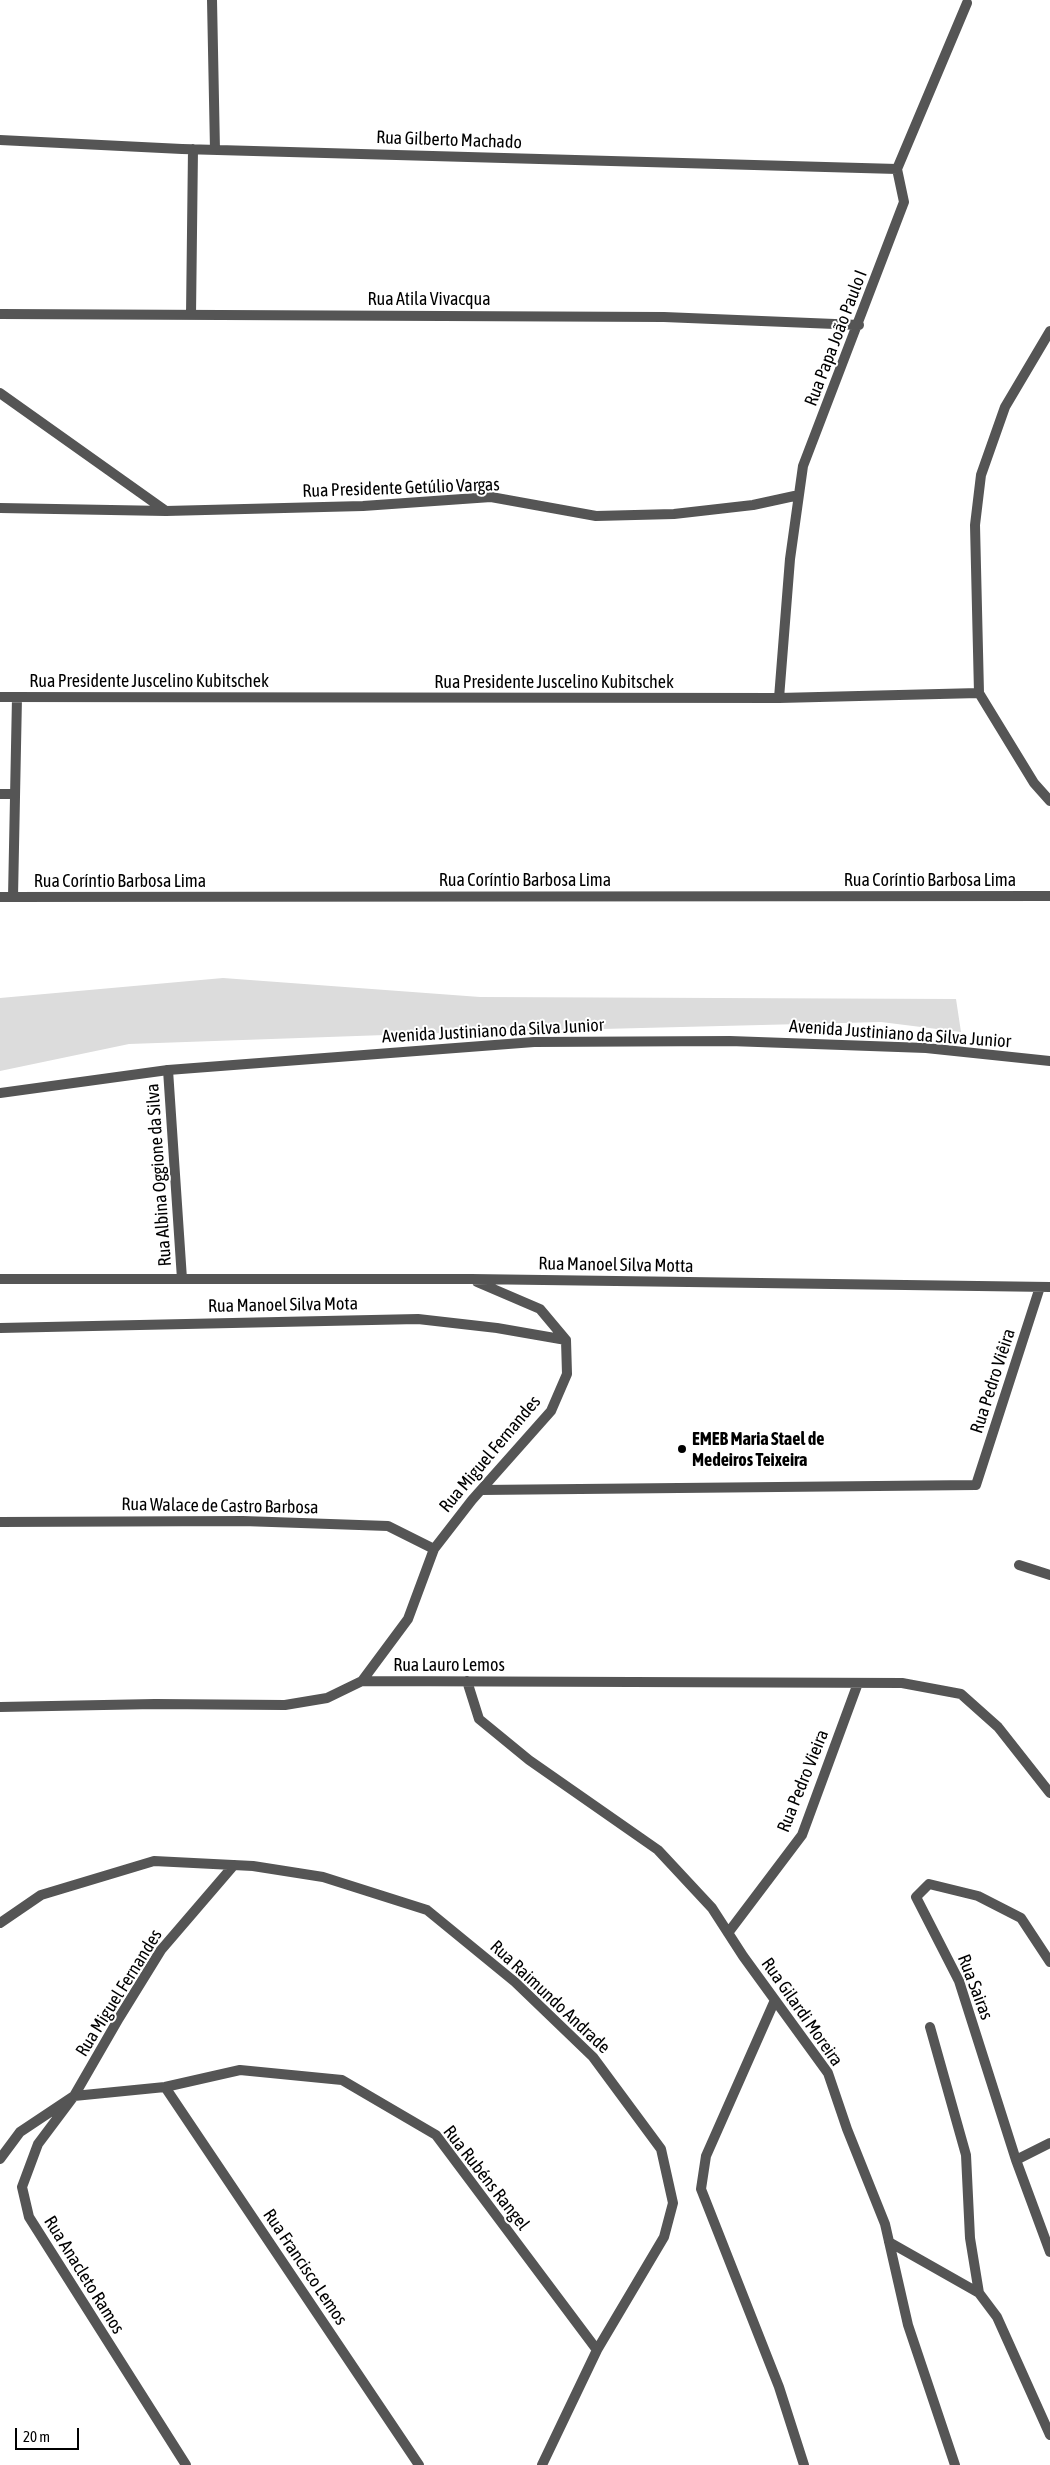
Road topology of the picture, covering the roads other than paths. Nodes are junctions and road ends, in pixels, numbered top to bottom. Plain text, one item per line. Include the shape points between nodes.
1 (212, 0) edge
2 (967, 3) dead end
3 (0, 140) edge
4 (193, 149) junction
5 (215, 150) junction
6 (897, 169) junction
7 (0, 314) edge
8 (191, 315) junction
9 (859, 325) junction
10 (1050, 331) edge
11 (0, 393) edge
12 (799, 495) junction
13 (0, 508) edge
14 (166, 510) junction
15 (978, 693) junction
16 (0, 697) edge
17 (17, 697) junction
18 (779, 698) junction
19 (0, 794) edge
20 (15, 794) junction
21 (1050, 801) edge
22 (1050, 896) edge
23 (0, 897) edge
24 (13, 897) junction
25 (1050, 1061) edge
26 (168, 1070) junction
27 (0, 1093) edge
28 (182, 1279) junction
29 (471, 1279) junction
30 (0, 1280) edge
31 (1045, 1287) edge
32 (0, 1328) edge
33 (566, 1340) junction
34 (480, 1490) junction
35 (0, 1522) edge
36 (434, 1549) junction
37 (1020, 1566) dead end
38 (1050, 1575) edge
39 (362, 1681) junction
40 (467, 1682) junction
41 (858, 1683) junction
42 (3, 1708) edge
43 (1050, 1792) edge
44 (234, 1865) junction
45 (0, 1923) edge
46 (728, 1932) junction
47 (1050, 1962) edge
48 (775, 2000) junction
49 (930, 2027) dead end
50 (165, 2087) junction
51 (74, 2096) junction
52 (1050, 2143) edge
53 (0, 2159) edge
54 (1016, 2160) junction
55 (889, 2242) junction
56 (1049, 2250) edge
57 (979, 2293) junction
58 (597, 2350) junction
59 (1050, 2435) edge
60 (186, 2465) edge
61 (419, 2465) edge
62 (542, 2465) edge
63 (804, 2465) edge
64 (955, 2465) edge

1 - 5 street
2 - 6 street
3 - 4 street, Rua Gilberto Machado
4 - 5 street, Rua Gilberto Machado
4 - 8 street
5 - 6 street, Rua Gilberto Machado
6 - 9 street, Rua Papa João Paulo I via 904,202
7 - 8 street, Rua Atila Vivacqua
8 - 9 street, Rua Atila Vivacqua via 664,317
9 - 12 street, Rua Papa João Paulo I via 804,466
10 - 15 street via 1005,407 981,475 975,525
11 - 14 street
12 - 14 street, Rua Presidente Getúlio Vargas via 753,505 654,515 596,516 491,497 363,506
12 - 18 street, Rua Papa João Paulo I via 790,559
13 - 14 street, Rua Presidente Getúlio Vargas
15 - 18 street, Rua Presidente Juscelino Kubitschek
15 - 21 street via 1034,783
16 - 17 street, Rua Presidente Juscelino Kubitschek
17 - 18 street, Rua Presidente Juscelino Kubitschek
17 - 20 street
19 - 20 street
20 - 24 street
22 - 24 street, Rua Coríntio Barbosa Lima
23 - 24 street, Rua Coríntio Barbosa Lima
25 - 26 street, Avenida Justiniano da Silva Junior via 926,1048 730,1041 534,1042
26 - 27 street, Avenida Justiniano da Silva Junior
26 - 28 street, Rua Albina Oggione da Silva
28 - 29 street, Rua Manoel Silva Motta
28 - 30 street, Rua Manoel Silva Motta
29 - 31 street, Rua Manoel Silva Motta
29 - 33 street via 540,1308
31 - 34 street, Rua Pedro Viêira via 976,1485
32 - 33 street, Rua Manoel Silva Mota via 418,1319
33 - 34 street, Rua Miguel Fernandes via 567,1374 551,1411
34 - 36 street, Rua Miguel Fernandes
35 - 36 street, Rua Walace de Castro Barbosa via 243,1521 388,1526
36 - 39 street, Rua Miguel Fernandes via 408,1620
37 - 38 street
39 - 40 street, Rua Lauro Lemos
39 - 42 street, Rua Lauro Lemos via 327,1698 284,1705
40 - 41 street, Rua Lauro Lemos
40 - 46 street, Rua Gilardi Moreira via 479,1719 529,1760 658,1850 712,1908
41 - 43 street, Rua Lauro Lemos via 902,1683 960,1694 998,1727
41 - 46 street, Rua Pedro Vieira via 802,1835
44 - 45 street, Rua Raimundo Andrade via 154,1861 40,1895
44 - 51 street, Rua Miguel Fernandes via 162,1950
44 - 58 street, Rua Raimundo Andrade via 323,1876 427,1910 515,1982 593,2057 661,2149 673,2203 664,2237
46 - 48 street, Rua Gilardi Moreira
47 - 54 street, Rua Sairas via 1021,1918 978,1896 929,1884 916,1897 959,1981
48 - 55 street, Rua Gilardi Moreira via 828,2073
48 - 63 street via 706,2156 701,2189 779,2387
49 - 57 street via 966,2155 970,2238
50 - 51 street, Rua Rubéns Rangel
50 - 58 street, Rua Rubéns Rangel via 240,2070 342,2080 436,2135
50 - 61 street, Rua Francisco Lemos
51 - 53 street via 20,2132
51 - 60 street, Rua Anacleto Ramos via 34,2153 22,2187 29,2217
52 - 54 street
54 - 56 street, Rua Sairas
55 - 57 street
55 - 64 street, Rua Gilardi Moreira via 908,2324
57 - 59 street via 997,2318
58 - 62 street

